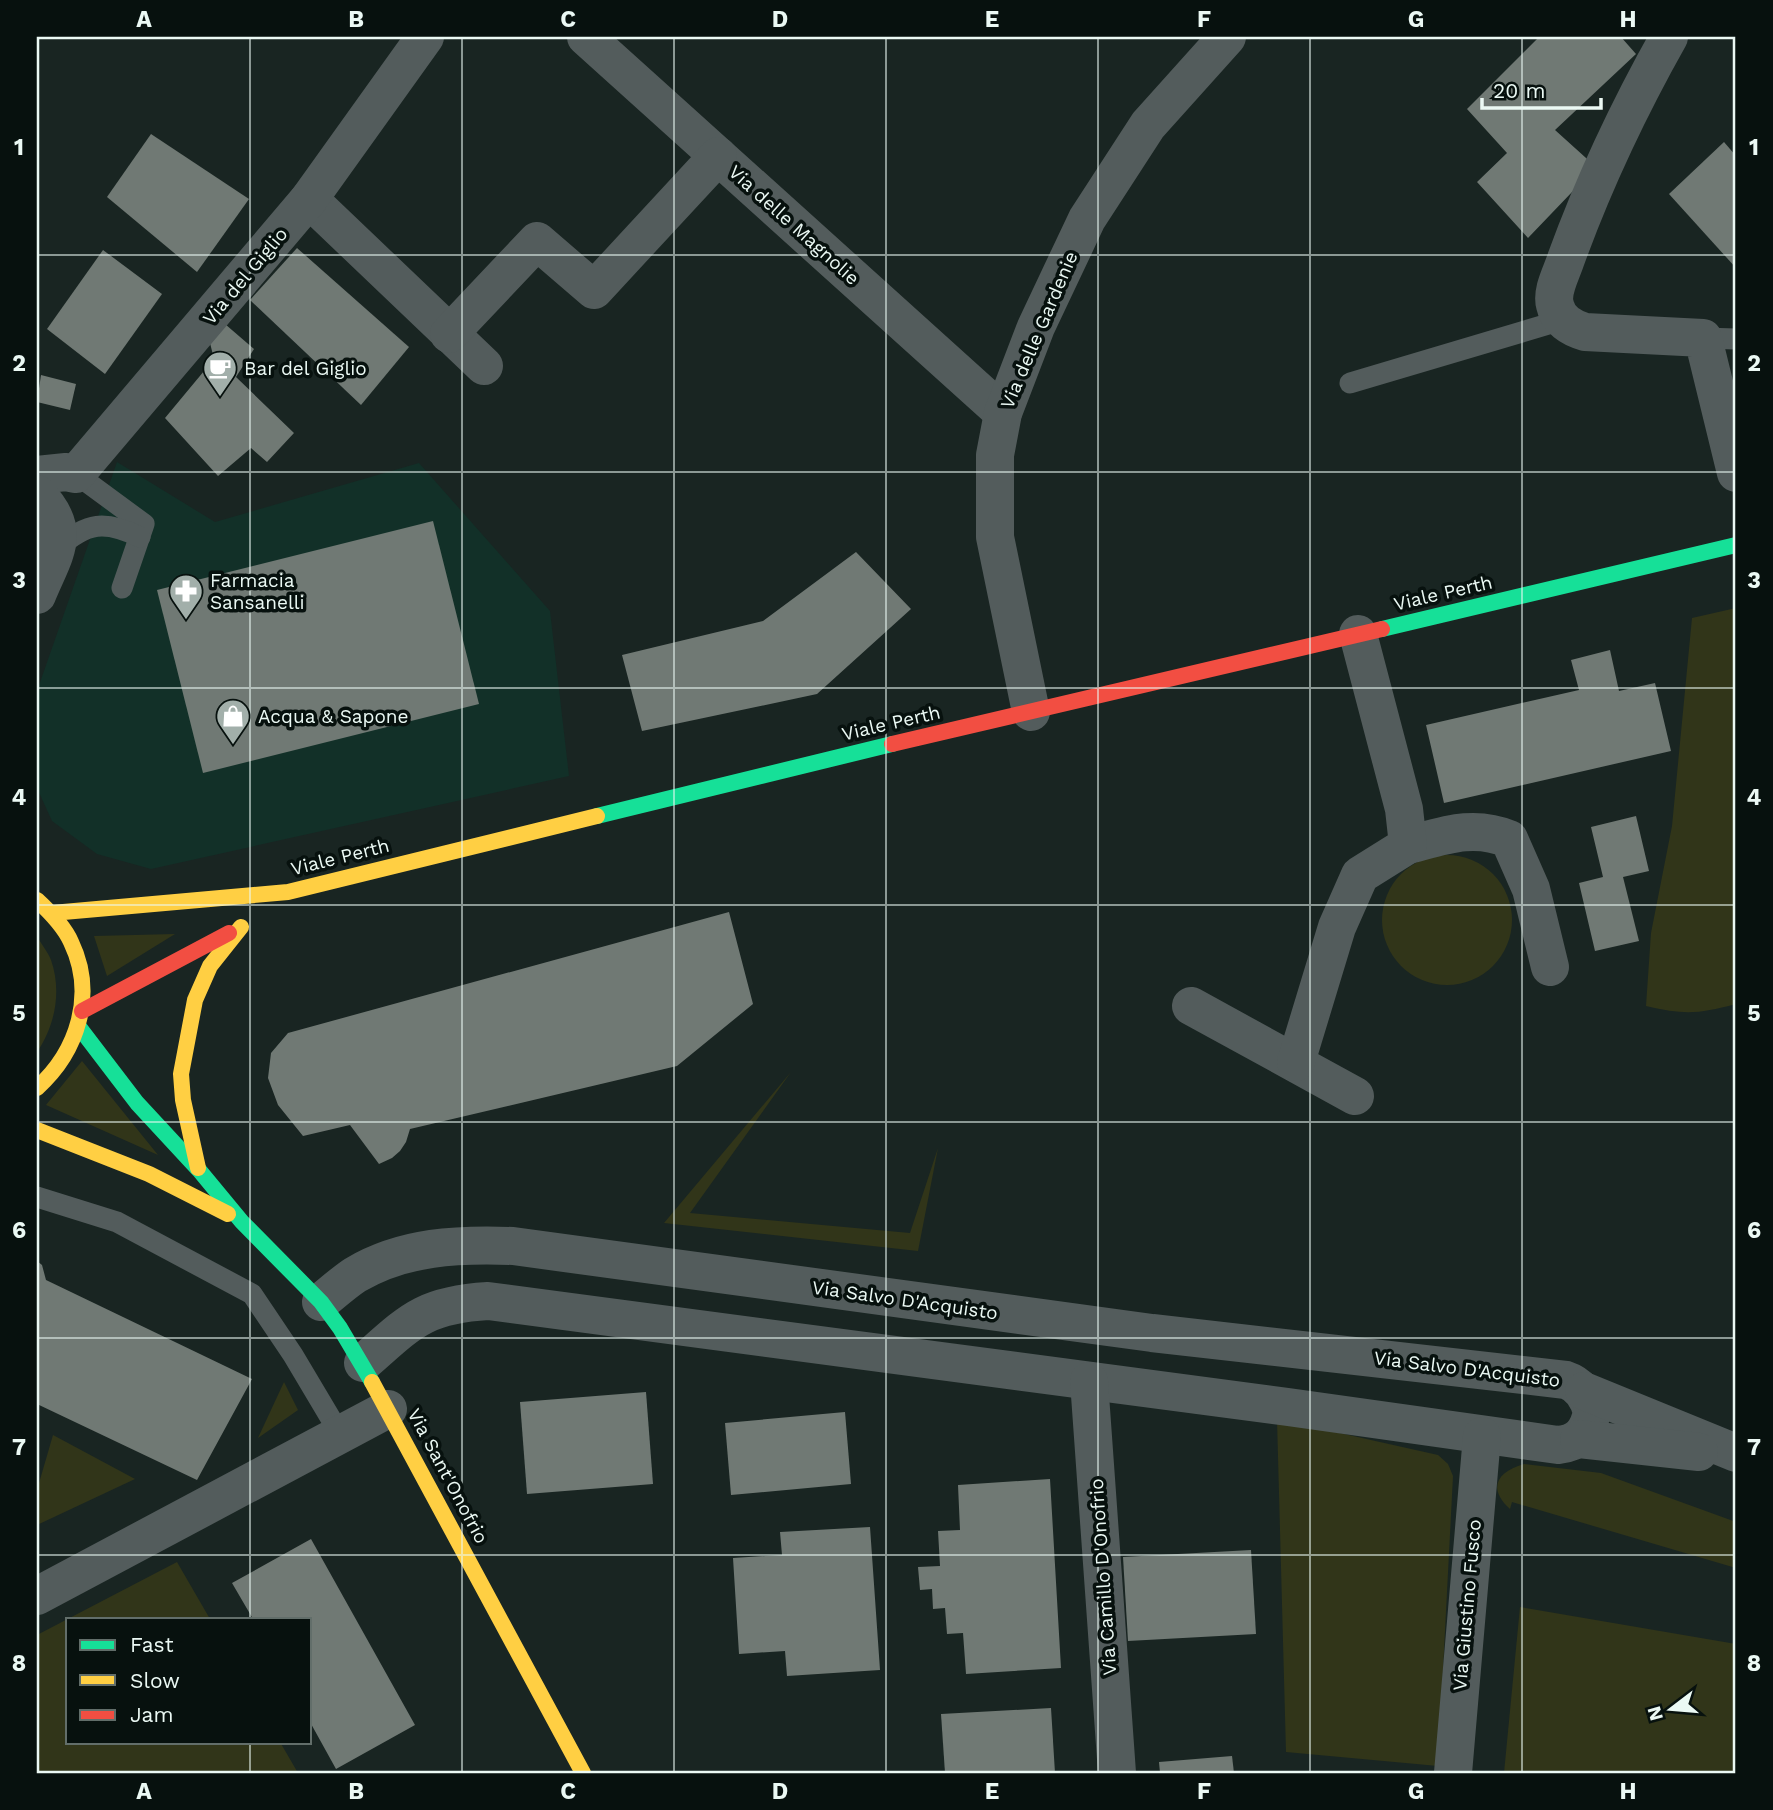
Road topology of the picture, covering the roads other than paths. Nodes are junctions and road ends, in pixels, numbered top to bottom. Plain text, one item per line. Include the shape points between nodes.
1 (425, 37) edge
2 (586, 37) edge
3 (1227, 37) edge
4 (1669, 37) edge
5 (718, 156) junction
6 (309, 200) junction
7 (1562, 320) junction
8 (449, 334) junction
9 (1719, 338) edge
10 (484, 366) dead end
11 (1350, 383) dead end
12 (1003, 413) junction
13 (1736, 473) edge
14 (76, 474) junction
15 (37, 475) edge
16 (37, 494) edge
17 (142, 530) junction
18 (1736, 545) edge
19 (58, 548) junction
20 (122, 588) dead end
21 (37, 594) edge
22 (1358, 634) junction
23 (1031, 712) junction
24 (1408, 845) junction
25 (288, 892) junction
26 (37, 900) edge
27 (52, 913) junction
28 (250, 920) junction
29 (1549, 967) dead end
30 (1191, 1006) dead end
31 (82, 1011) junction
32 (79, 1027) junction
33 (1296, 1062) junction
34 (37, 1088) edge
35 (1355, 1096) dead end
36 (37, 1130) edge
37 (199, 1170) junction
38 (37, 1197) edge
39 (242, 1222) junction
40 (907, 1300) junction
41 (321, 1302) junction
42 (900, 1356) junction
43 (363, 1363) junction
44 (1089, 1381) junction
45 (1584, 1391) junction
46 (388, 1409) junction
47 (340, 1434) junction
48 (1482, 1436) junction
49 (1579, 1439) junction
50 (1736, 1455) edge
51 (37, 1596) edge
52 (583, 1773) edge
53 (1117, 1773) edge
54 (1453, 1773) edge

1 - 6 street, Via del Giglio
2 - 5 street, Via delle Magnolie
3 - 12 street, Via delle Gardenie via 1148,125 1087,219 1036,327
4 - 7 street via 1582,216 1555,292
5 - 8 street via 594,290 537,241
5 - 12 street, Via delle Magnolie
6 - 8 street
6 - 14 street, Via del Giglio
7 - 9 street via 1585,332
7 - 11 lane
8 - 10 street
9 - 13 street
12 - 23 street, Via delle Gardenie via 995,455 995,537
14 - 15 street
14 - 17 lane
16 - 19 street via 50,508 58,528
17 - 19 lane via 106,526 78,531
17 - 20 lane
18 - 22 main road, Viale Perth
19 - 21 street
22 - 23 main road, Viale Perth
22 - 24 street via 1404,809
23 - 25 main road, Viale Perth
24 - 29 street via 1460,832 1491,831 1509,839 1531,889
24 - 33 street via 1360,875 1337,927
25 - 27 main road, Viale Perth
25 - 28 main road
26 - 27 main road
27 - 31 main road via 71,943 82,976
28 - 31 main road
28 - 37 main road, Via Sant'Onofrio via 210,965 195,1000 181,1074
30 - 33 street
31 - 32 main road
32 - 34 main road via 66,1057
32 - 37 main road, Via Sant'Onofrio via 137,1102
33 - 35 street
36 - 39 main road, Via Sant'Onofrio via 149,1174
37 - 39 main road, Via Sant'Onofrio
38 - 47 lane via 117,1222 252,1294
39 - 41 main road, Via Sant'Onofrio
40 - 41 street, Via Salvo D'Acquisto via 513,1246 470,1245 443,1246 384,1261 354,1276
40 - 42 street
40 - 45 street, Via Salvo D'Acquisto via 1566,1380
41 - 43 main road, Via Sant'Onofrio
42 - 43 street via 488,1301 443,1306 425,1313
42 - 44 street
43 - 46 main road, Via Sant'Onofrio
44 - 48 street
44 - 53 street, Via Camillo D'Onofrio
45 - 49 street, Via Salvo D'Acquisto via 1592,1412
45 - 50 street
46 - 47 street
46 - 52 main road, Via Sant'Onofrio
47 - 51 street
48 - 49 street via 1558,1445
48 - 54 street, Via Giustino Fusco
49 - 50 street

